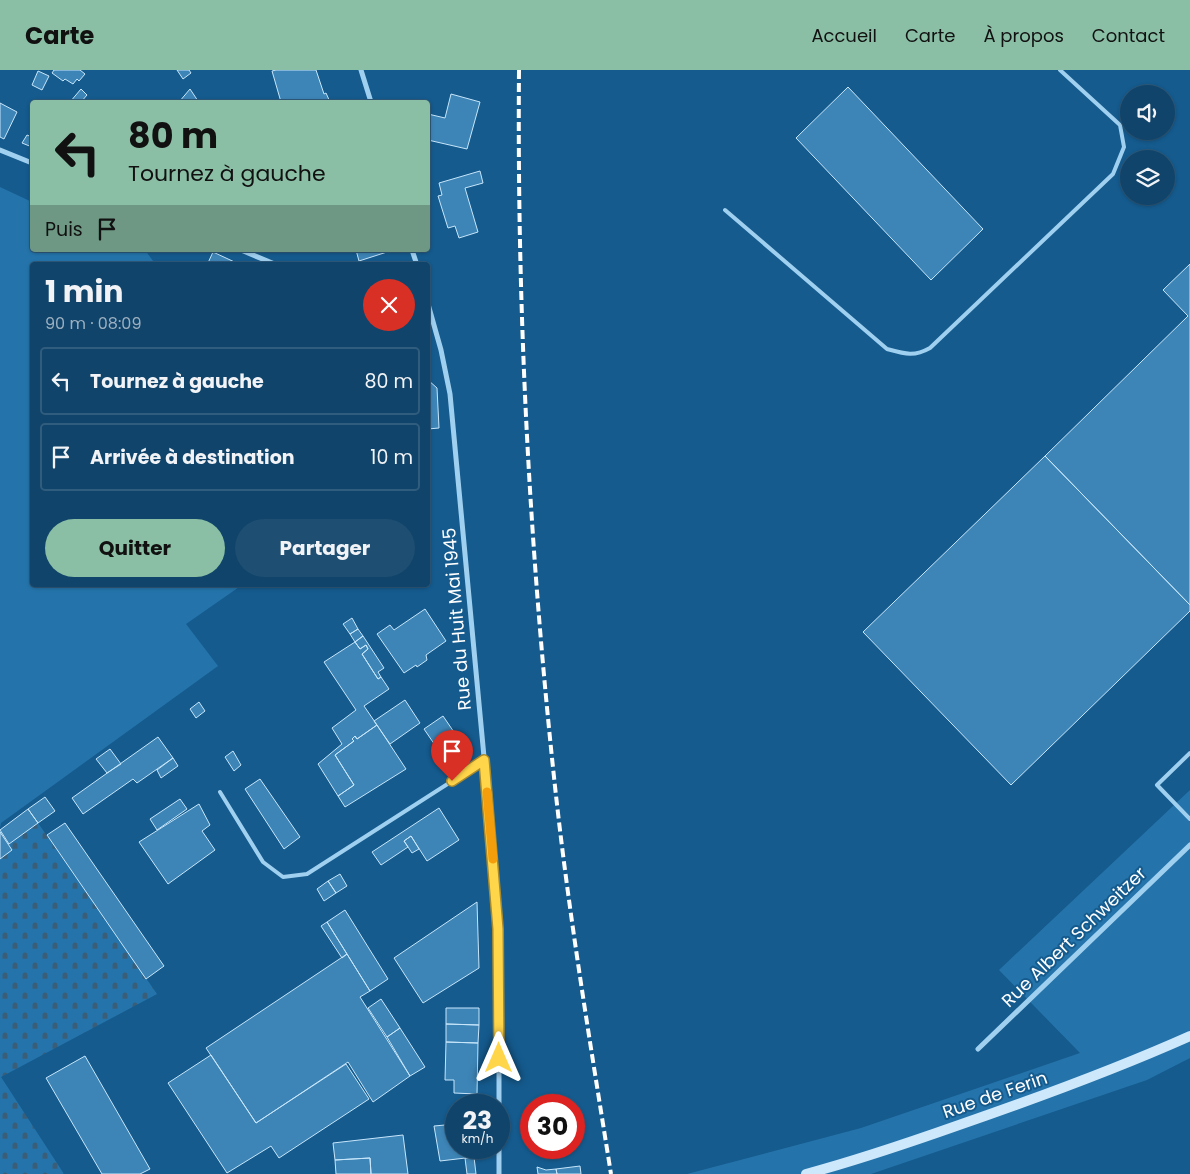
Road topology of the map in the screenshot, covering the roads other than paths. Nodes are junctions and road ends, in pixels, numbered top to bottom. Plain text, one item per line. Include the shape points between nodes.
1 (361, 70) edge
2 (1060, 70) edge
3 (370, 100) edge
4 (0, 150) edge
5 (30, 162) edge
6 (725, 210) dead end
7 (246, 252) edge
8 (270, 262) edge
9 (430, 321) edge
10 (1190, 753) edge
11 (484, 760) junction
12 (220, 792) dead end
13 (1190, 819) edge
14 (1190, 845) edge
15 (1190, 1036) edge
16 (978, 1049) dead end
17 (499, 1174) edge
18 (806, 1174) edge

1 - 3 street
2 - 6 lane via 1120,125 1124,147 1121,158 1113,174 930,348 918,355 887,349
4 - 5 street
7 - 8 street
9 - 11 street, Rue du Huit Mai 1945 via 441,350 450,394
10 - 13 lane via 1157,785
11 - 12 lane via 308,874 282,876 262,862
11 - 17 street, Rue du Huit Mai 1945 via 498,929
14 - 16 street, Rue Albert Schweitzer
15 - 18 street, Rue de Ferin via 1028,1102

